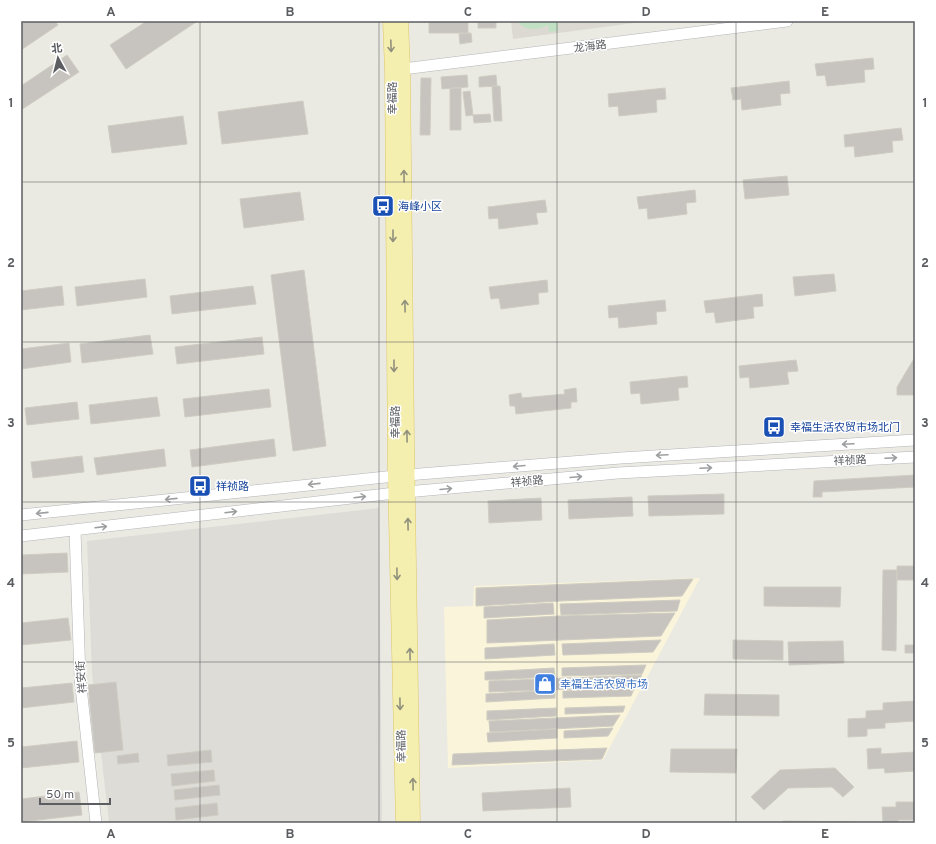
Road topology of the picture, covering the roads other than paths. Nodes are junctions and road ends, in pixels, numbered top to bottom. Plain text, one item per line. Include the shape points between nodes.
1 (390, 21) edge
2 (401, 21) edge
3 (787, 21) edge
4 (398, 70) junction
5 (915, 440) edge
6 (915, 456) edge
7 (401, 475) junction
8 (401, 493) junction
9 (21, 515) edge
10 (75, 530) junction
11 (21, 536) edge
12 (96, 823) edge
13 (402, 823) edge
14 (413, 823) edge

1 -> 4 main road, 幸福路
2 - 4 main road, 幸福路
3 - 4 street, 龙海路
4 - 7 main road, 幸福路
5 -> 7 street, 祥祯路 via 621,458
8 -> 6 street, 祥祯路 via 618,473
7 - 8 main road, 幸福路
7 -> 9 street, 祥祯路
10 -> 8 street, 祥祯路
8 -> 13 main road, 幸福路
14 -> 8 main road, 幸福路
10 - 11 street, 祥祯路
10 - 12 street, 祥安街 via 80,678

